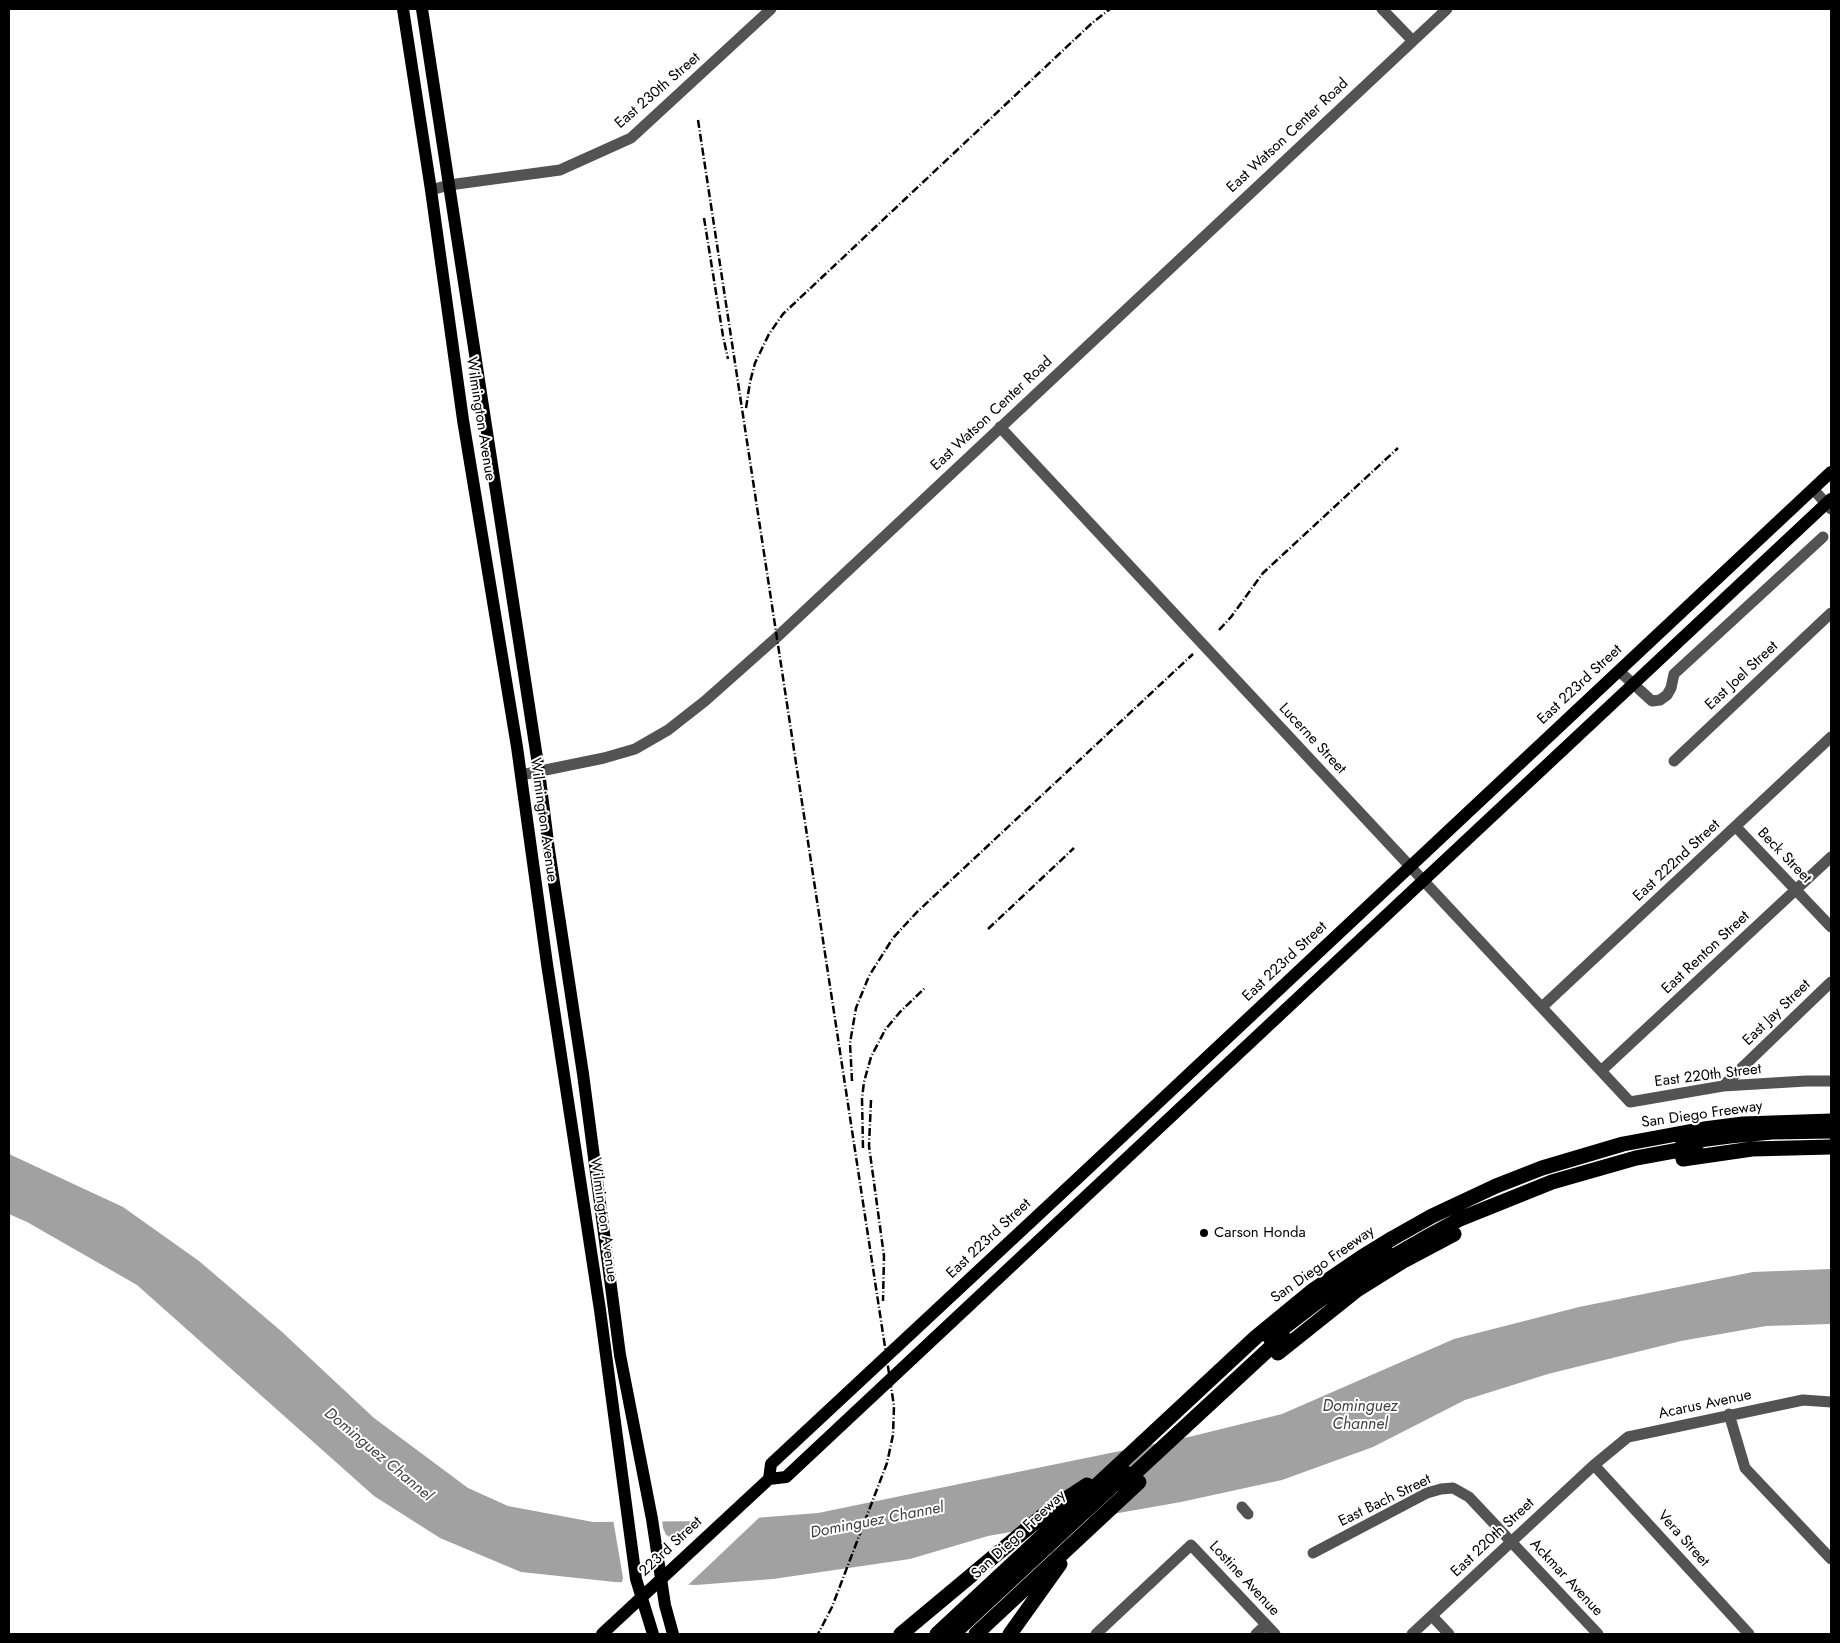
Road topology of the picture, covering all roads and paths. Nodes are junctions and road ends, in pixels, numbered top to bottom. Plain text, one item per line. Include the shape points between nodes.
1 (403, 9) edge
2 (422, 9) edge
3 (771, 9) edge
4 (1382, 9) edge
5 (1447, 9) edge
6 (1412, 40) junction
7 (450, 185) junction
8 (431, 190) junction
9 (1000, 427) junction
10 (1831, 472) edge
11 (1813, 489) junction
12 (1830, 504) edge
13 (1823, 537) dead end
14 (1831, 613) edge
15 (1619, 671) junction
16 (1633, 685) junction
17 (1831, 737) edge
18 (1674, 761) dead end
19 (539, 771) junction
20 (521, 775) junction
21 (1736, 827) junction
22 (1831, 857) edge
23 (1411, 866) junction
24 (1424, 881) junction
25 (1795, 890) junction
26 (1831, 927) edge
27 (1831, 982) edge
28 (1542, 1006) junction
29 (1602, 1070) junction
30 (1831, 1081) edge
31 (1723, 1086) junction
32 (1831, 1121) edge
33 (1831, 1131) edge
34 (1831, 1137) edge
35 (592, 1143) junction
36 (576, 1145) junction
37 (1831, 1147) edge
38 (1831, 1402) edge
39 (1729, 1414) junction
40 (1186, 1422) junction
41 (1125, 1460) junction
42 (1594, 1464) junction
43 (769, 1479) junction
44 (731, 1515) joint
45 (1076, 1540) junction
46 (1511, 1541) junction
47 (1052, 1546) junction
48 (1313, 1553) dead end
49 (1831, 1559) edge
50 (661, 1578) junction
51 (639, 1602) junction
52 (1432, 1616) junction
53 (1266, 1625) junction
54 (602, 1634) edge
55 (654, 1634) edge
56 (673, 1634) edge
57 (902, 1634) edge
58 (937, 1634) edge
59 (953, 1634) edge
60 (962, 1634) edge
61 (976, 1634) edge
62 (1010, 1634) edge
63 (1096, 1634) edge
64 (1256, 1634) edge
65 (1275, 1634) edge
66 (1412, 1634) edge
67 (1449, 1634) edge
68 (1598, 1634) edge
69 (1749, 1634) edge

1 - 8 main road, Wilmington Avenue
2 - 7 main road, Wilmington Avenue
3 - 7 street, East 230th Street via 631,138 560,170
4 - 6 street
5 - 6 street, East Watson Center Road
6 - 9 street, East Watson Center Road
7 - 8 street, East 230th Street
7 - 19 main road, Wilmington Avenue
8 - 20 main road, Wilmington Avenue via 463,420
9 - 19 street, East Watson Center Road via 777,637 672,727 635,749
9 - 23 street, Lucerne Street
10 - 11 main road, East 223rd Street
11 - 12 street
11 - 15 main road, East 223rd Street
12 - 16 main road, East 223rd Street
13 - 16 street via 1674,674 1667,695 1652,701
14 - 18 street, East Joel Street
15 - 16 street
15 - 23 main road, East 223rd Street
16 - 24 main road, East 223rd Street
17 - 21 street, East 222nd Street
19 - 20 street, East Watson Center Road
19 - 35 main road, Wilmington Avenue
20 - 36 main road, Wilmington Avenue
21 - 25 street, Beck Street
21 - 28 street, East 222nd Street
22 - 25 street, East Renton Street
23 - 24 street, Lucerne Street
23 - 43 main road, East 223rd Street via 771,1464
24 - 28 street, Lucerne Street
24 - 43 main road, East 223rd Street via 786,1478
25 - 26 street, Beck Street
25 - 29 street, East Renton Street
27 - 31 street, East Jay Street
28 - 29 street, Lucerne Street
29 - 31 street, East 220th Street via 1630,1102
30 - 31 street, East 220th Street
32 - 41 highway, San Diego Freeway via 1743,1124 1623,1144 1542,1168 1462,1201 1393,1238 1312,1291 1256,1337
33 - 40 highway via 1730,1136 1639,1150 1499,1195 1412,1238 1317,1302 1275,1334
34 - 40 highway via 1729,1142 1636,1158 1552,1182 1485,1208 1427,1236 1349,1284 1260,1356
35 - 36 main road
35 - 50 main road, Wilmington Avenue via 620,1355
36 - 51 main road, Wilmington Avenue
37 - 45 highway via 1752,1149 1665,1162 1548,1193 1478,1222 1405,1260 1357,1290 1289,1344
38 - 39 street, Acarus Avenue via 1803,1400
39 - 42 street, Acarus Avenue via 1628,1437
39 - 49 street via 1744,1468
40 - 47 highway
41 - 57 highway via 1052,1508
41 - 58 highway, San Diego Freeway
42 - 46 street, East 220th Street
42 - 69 street, Vera Street
43 - 44 main road, East 223rd Street
44 - 50 main road, 223rd Street
45 - 61 highway
45 - 62 highway
46 - 48 street, East Bach Street via 1469,1497 1453,1488 1427,1493
46 - 52 street, East 220th Street
46 - 68 street, Ackmar Avenue
47 - 59 highway
47 - 60 highway
50 - 51 main road, 223rd Street
50 - 56 main road, Wilmington Avenue
51 - 54 main road
51 - 55 main road, Wilmington Avenue
52 - 66 street, East 220th Street
52 - 67 street
53 - 63 street, Lostine Avenue via 1191,1545
53 - 64 street
53 - 65 street, Lostine Avenue

